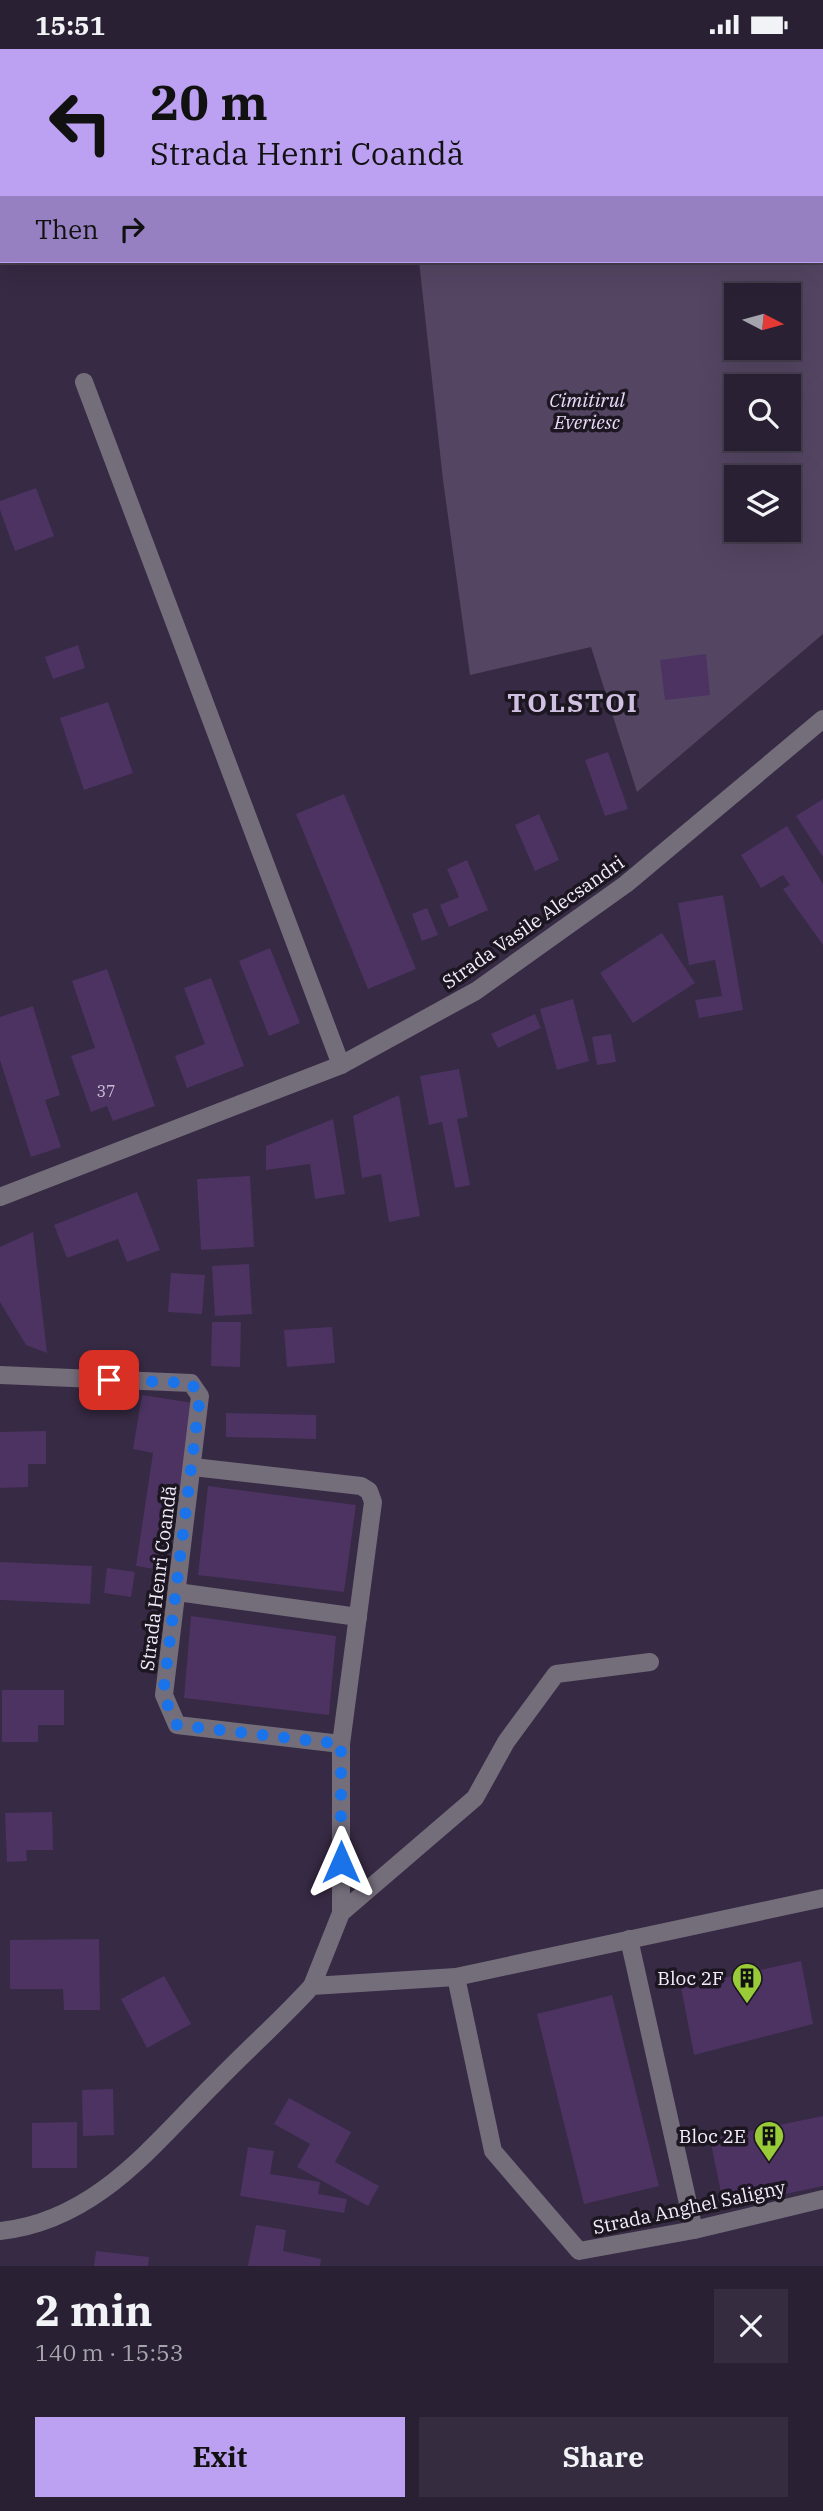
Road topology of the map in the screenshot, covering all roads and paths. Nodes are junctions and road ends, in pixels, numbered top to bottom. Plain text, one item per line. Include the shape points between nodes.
1 (84, 382) dead end
2 (823, 719) edge
3 (341, 1065) junction
4 (0, 1197) edge
5 (0, 1375) edge
6 (194, 1467) junction
7 (177, 1592) junction
8 (358, 1617) junction
9 (650, 1662) dead end
10 (341, 1744) junction
11 (823, 1898) edge
12 (341, 1913) junction
13 (629, 1940) junction
14 (456, 1977) junction
15 (312, 1986) junction
16 (823, 2199) edge
17 (694, 2230) junction
18 (0, 2231) edge
19 (579, 2251) junction
20 (591, 2266) edge

1 - 3 street
2 - 3 street, Strada Vasile Alecsandri via 626,884 498,976
3 - 4 street, Strada Vasile Alecsandri
5 - 6 street, Strada Henri Coandă via 191,1383 200,1396
6 - 7 street, Strada Henri Coandă
6 - 8 street via 361,1486 369,1491 373,1501
7 - 8 street
7 - 10 street, Strada Henri Coandă via 163,1695 177,1725
8 - 10 street
9 - 12 street via 556,1674 506,1742 475,1798
10 - 12 street
11 - 13 street
12 - 15 street
13 - 14 street
13 - 17 street
14 - 15 street
14 - 19 street, Strada Anghel Saligny via 493,2151
15 - 18 street via 125,2175 58,2214
16 - 17 street, Strada Anghel Saligny
17 - 19 street, Strada Anghel Saligny
19 - 20 street

